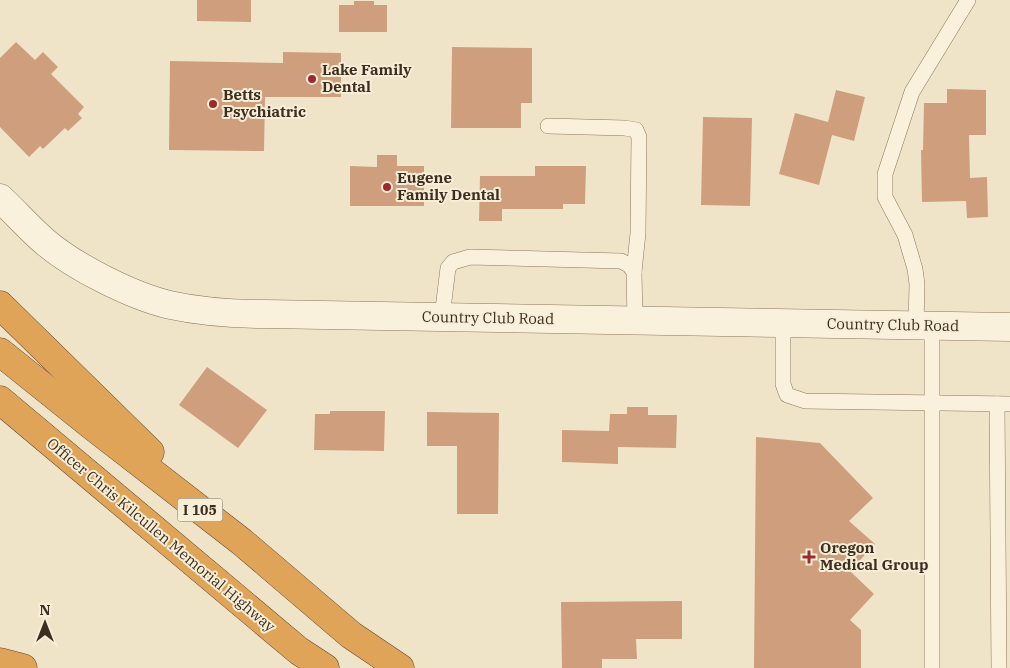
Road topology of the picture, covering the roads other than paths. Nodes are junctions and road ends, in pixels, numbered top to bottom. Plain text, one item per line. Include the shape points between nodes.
1 (968, 0) edge
2 (548, 126) dead end
3 (0, 198) edge
4 (634, 272) junction
5 (0, 305) edge
6 (442, 317) junction
7 (635, 320) junction
8 (782, 322) junction
9 (924, 325) junction
10 (1010, 328) edge
11 (0, 352) edge
12 (0, 400) edge
13 (932, 402) junction
14 (1004, 404) edge
15 (242, 542) junction
16 (0, 662) edge
17 (23, 668) edge
18 (325, 668) edge
19 (400, 668) edge
20 (932, 668) edge
21 (999, 668) edge

1 - 9 lane via 912,92 884,174 885,197 905,235 915,269
2 - 4 lane via 636,130 640,137
3 - 6 street, Country Club Road via 45,242 71,260 127,289 168,304 236,314
4 - 6 lane via 621,261 470,257 453,262 448,268
4 - 7 lane
5 - 15 highway
6 - 7 street, Country Club Road
7 - 8 street, Country Club Road
8 - 9 street, Country Club Road
8 - 13 lane via 782,384 787,395 805,401
9 - 10 street, Country Club Road
9 - 13 lane
11 - 15 highway, I 105
12 - 18 highway, Officer Chris Kilcullen Memorial Highway / I 105 via 299,651
13 - 14 lane
13 - 20 lane
14 - 21 lane
15 - 19 highway, I 105 via 351,635
16 - 17 highway

